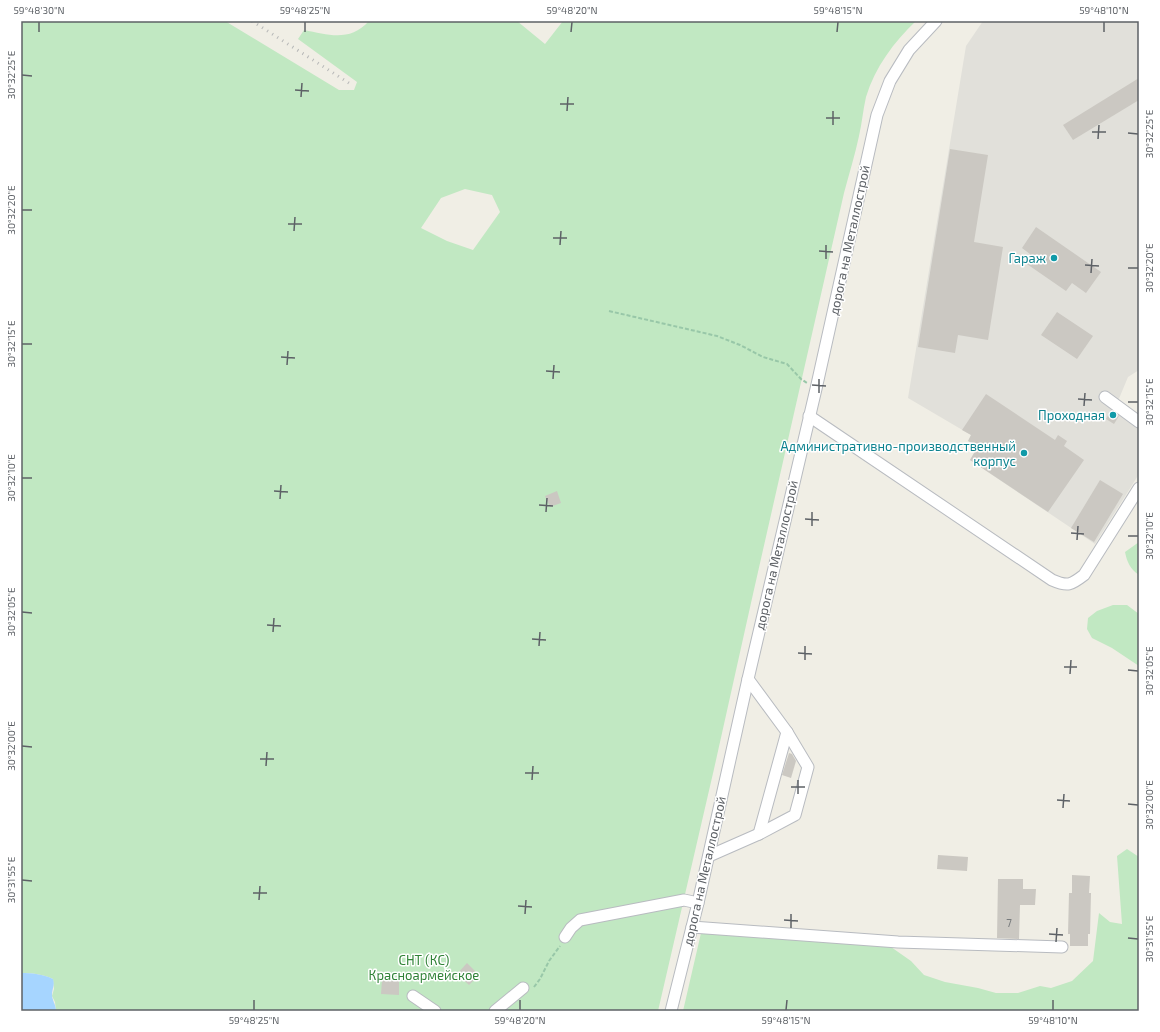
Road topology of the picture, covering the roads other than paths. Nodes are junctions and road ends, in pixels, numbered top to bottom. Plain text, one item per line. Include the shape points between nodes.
1 (936, 21) edge
2 (1106, 397) dead end
3 (809, 416) junction
4 (1139, 422) edge
5 (1139, 488) edge
6 (748, 679) junction
7 (787, 732) junction
8 (759, 834) junction
9 (709, 856) junction
10 (698, 903) junction
11 (692, 927) junction
12 (565, 937) road end
13 (1062, 947) dead end
14 (523, 988) road end
15 (413, 996) dead end
16 (435, 1011) edge
17 (495, 1011) edge
18 (671, 1011) edge

1 - 3 street, дорога на Металлострой via 909,50 890,81 877,115
2 - 4 street
3 - 5 street via 1063,585 1073,584 1084,575
3 - 6 street, дорога на Металлострой
6 - 7 street
6 - 9 street, дорога на Металлострой
7 - 8 street
7 - 8 street via 808,767 795,815
8 - 9 street
9 - 10 street, дорога на Металлострой
10 - 11 street, дорога на Металлострой
10 - 12 street via 684,900 580,920 570,928
11 - 13 street via 898,942
11 - 18 street, дорога на Металлострой
14 - 17 street
15 - 16 street

